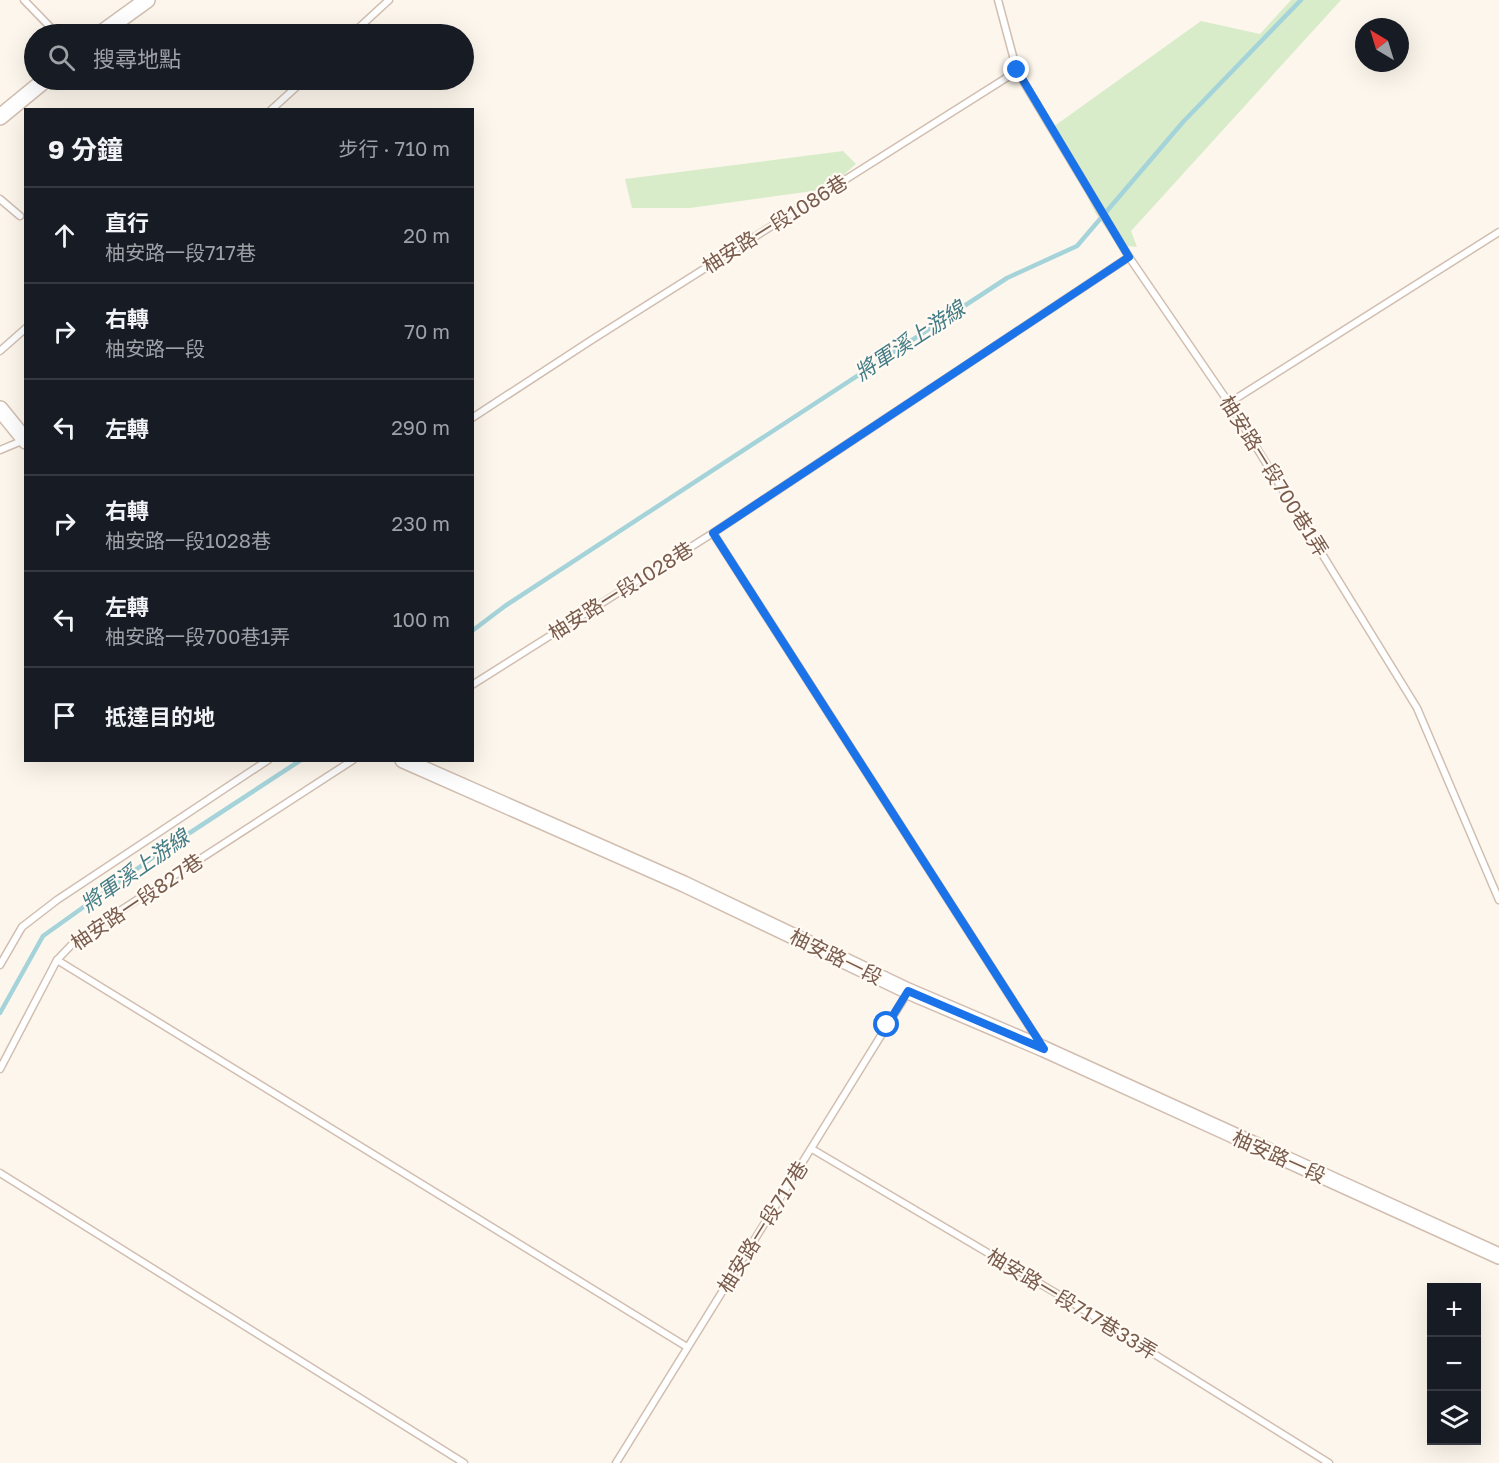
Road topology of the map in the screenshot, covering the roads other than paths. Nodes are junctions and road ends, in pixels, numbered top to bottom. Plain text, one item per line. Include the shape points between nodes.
1 (24, 0) edge
2 (147, 0) edge
3 (389, 0) edge
4 (998, 0) edge
5 (47, 24) edge
6 (114, 24) edge
7 (363, 24) edge
8 (1017, 70) junction
9 (33, 90) edge
10 (293, 90) edge
11 (273, 108) edge
12 (0, 117) edge
13 (0, 198) edge
14 (20, 216) dead end
15 (1499, 232) edge
16 (1129, 257) junction
17 (24, 330) edge
18 (0, 351) edge
19 (1229, 403) junction
20 (0, 409) edge
21 (474, 417) edge
22 (24, 439) edge
23 (24, 440) edge
24 (0, 450) edge
25 (713, 533) junction
26 (474, 684) edge
27 (265, 762) edge
28 (350, 762) edge
29 (409, 762) edge
30 (1499, 900) edge
31 (57, 960) junction
32 (0, 965) edge
33 (908, 991) junction
34 (1044, 1049) junction
35 (0, 1069) edge
36 (812, 1149) junction
37 (0, 1173) edge
38 (1499, 1256) edge
39 (687, 1347) junction
40 (464, 1463) edge
41 (616, 1463) edge
42 (1329, 1463) edge

1 - 5 lane
2 - 6 street
3 - 7 lane
4 - 8 lane
8 - 16 lane, 柚安路一段700巷1弄
8 - 21 lane, 柚安路一段1086巷
9 - 12 street
10 - 11 lane
13 - 14 lane
15 - 19 lane
16 - 19 lane, 柚安路一段700巷1弄
16 - 25 lane, 柚安路一段1028巷
17 - 18 lane
19 - 30 lane, 柚安路一段700巷1弄 via 1418,708
20 - 22 street
23 - 24 lane
25 - 26 lane, 柚安路一段1028巷
25 - 34 lane
27 - 32 lane via 57,900 22,927
28 - 31 lane, 柚安路一段827巷 via 78,938
29 - 33 street, 柚安路一段 via 684,884
31 - 35 lane, 柚安路一段827巷
31 - 39 lane
33 - 34 street, 柚安路一段
33 - 36 lane, 柚安路一段717巷
34 - 38 street, 柚安路一段
36 - 39 lane, 柚安路一段717巷
36 - 42 lane, 柚安路一段717巷33弄 via 1066,1299
37 - 40 lane
39 - 41 lane, 柚安路一段717巷

